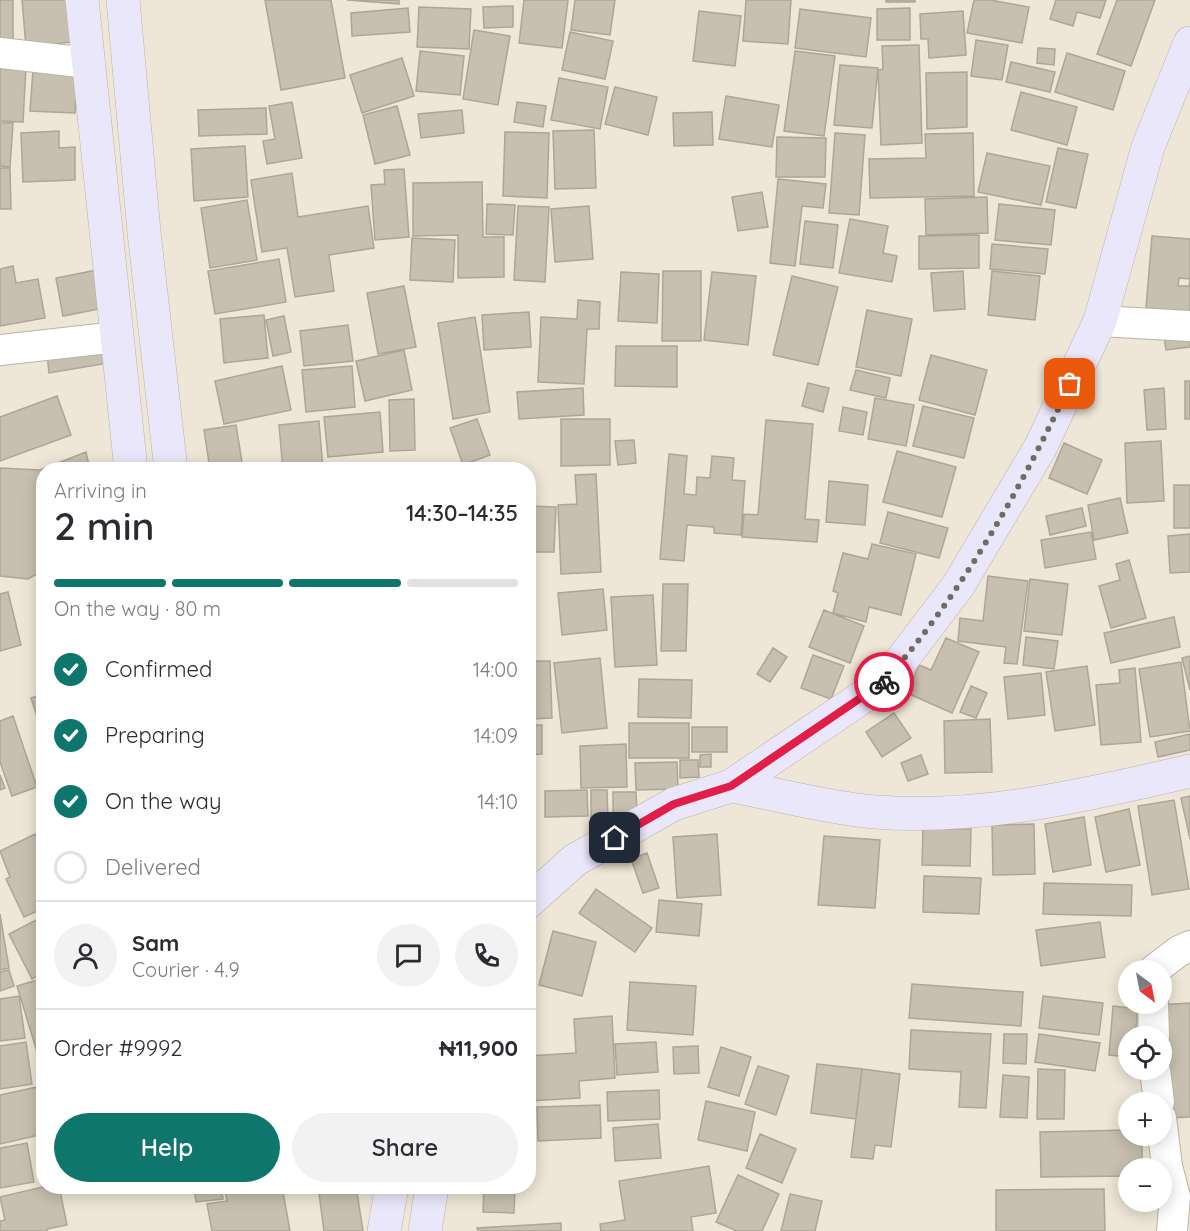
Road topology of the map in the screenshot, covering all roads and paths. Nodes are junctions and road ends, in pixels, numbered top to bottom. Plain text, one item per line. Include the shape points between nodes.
1 (82, 0) edge
2 (123, 0) edge
3 (1190, 42) edge
4 (0, 53) edge
5 (88, 63) junction
6 (144, 232) junction
7 (107, 236) junction
8 (1100, 321) junction
9 (1190, 326) edge
10 (117, 338) junction
11 (0, 350) edge
12 (130, 462) edge
13 (170, 462) edge
14 (1190, 771) edge
15 (731, 786) junction
16 (536, 895) edge
17 (1190, 946) edge
18 (1168, 960) edge
19 (1164, 1146) edge
20 (391, 1194) edge
21 (431, 1194) edge
22 (384, 1231) edge
23 (425, 1231) edge
24 (1172, 1231) edge

1 - 5 main road
2 - 6 main road
3 - 8 main road via 1148,147
4 - 5 street
5 - 7 main road
6 - 7 main road
6 - 13 main road
7 - 10 main road
8 - 9 street
8 - 15 main road via 1040,448 958,586 885,681
10 - 11 street
10 - 12 main road
14 - 15 main road via 1072,799 955,814 873,812
15 - 16 main road via 674,804 575,860
17 - 18 street
19 - 24 street via 1175,1197
20 - 22 main road
21 - 23 main road

